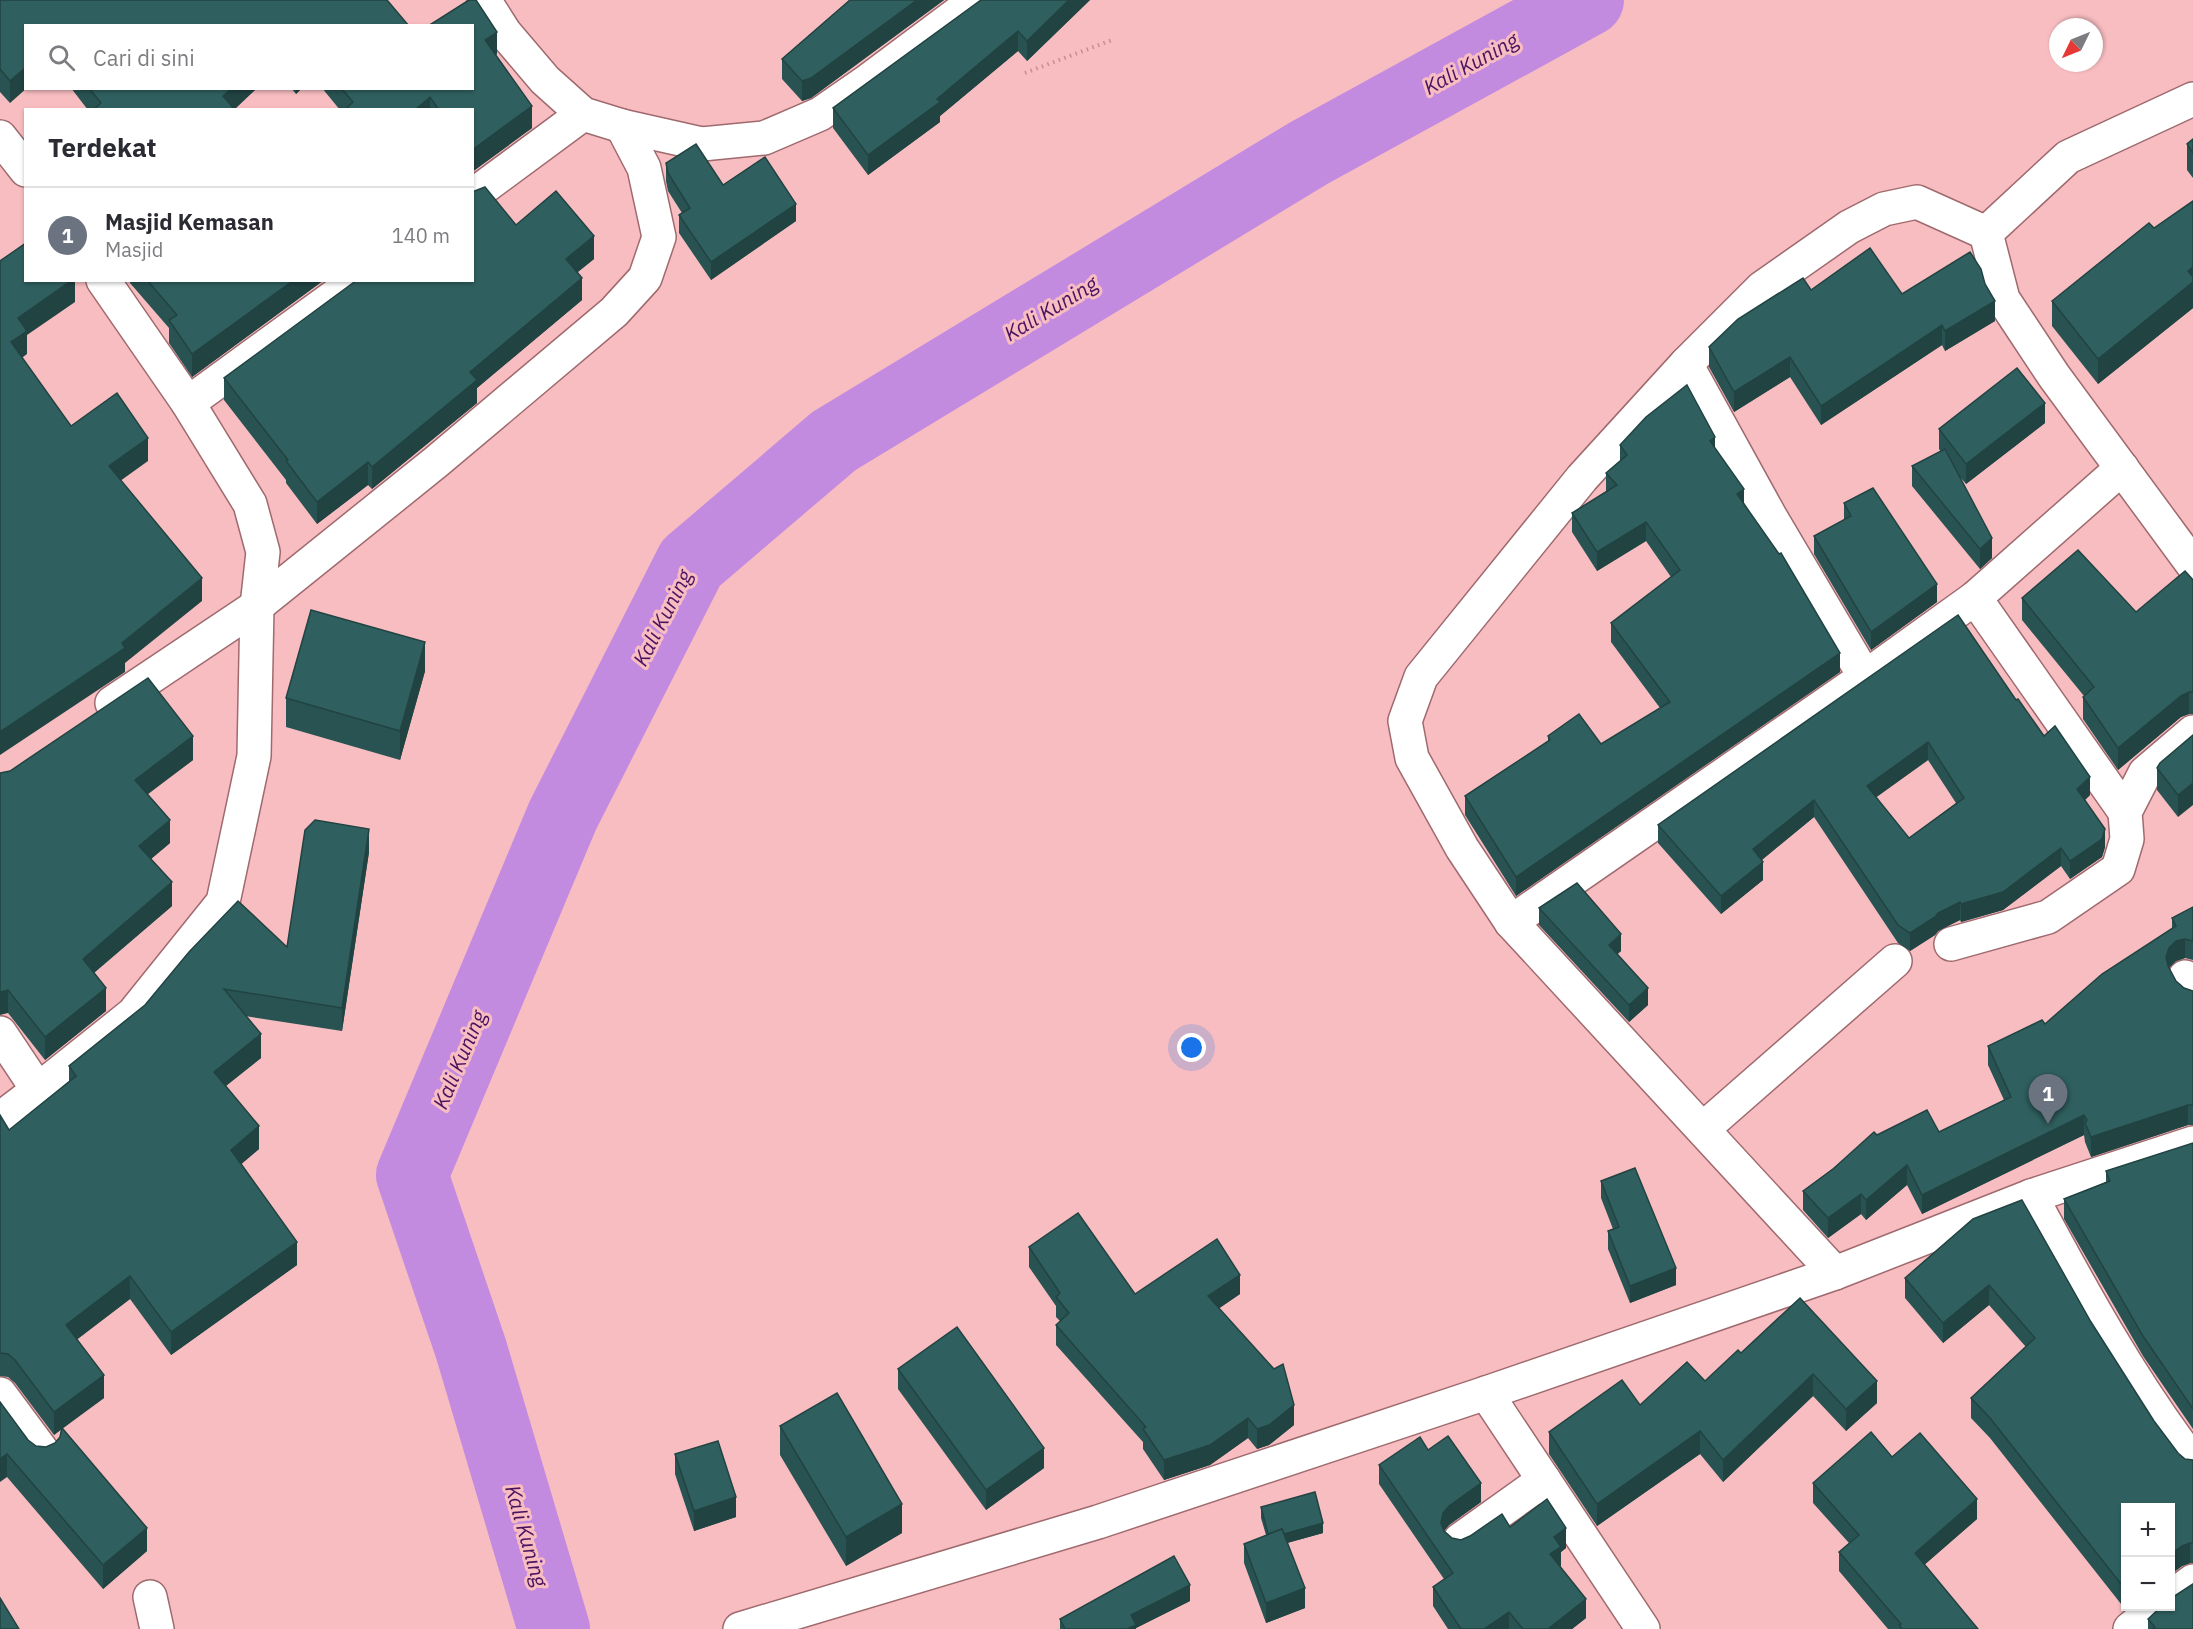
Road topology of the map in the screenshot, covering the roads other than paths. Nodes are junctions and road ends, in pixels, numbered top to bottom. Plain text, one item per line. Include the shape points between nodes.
1 (484, 0) edge
2 (976, 0) edge
3 (2193, 99) edge
4 (583, 114) junction
5 (622, 126) junction
6 (0, 137) edge
7 (24, 167) edge
8 (474, 195) edge
9 (1986, 233) junction
10 (104, 282) edge
11 (354, 282) edge
12 (1686, 364) junction
13 (188, 403) junction
14 (2122, 468) junction
15 (2193, 565) edge
16 (1975, 597) junction
17 (257, 606) junction
18 (1865, 677) junction
19 (89, 718) edge
20 (2193, 732) edge
21 (2125, 812) junction
22 (1512, 922) junction
23 (1951, 944) dead end
24 (1895, 961) dead end
25 (0, 1033) edge
26 (38, 1090) junction
27 (0, 1119) edge
28 (1703, 1130) junction
29 (2193, 1143) edge
30 (2031, 1196) junction
31 (1835, 1273) junction
32 (1486, 1393) junction
33 (0, 1394) edge
34 (43, 1452) edge
35 (2193, 1462) edge
36 (1544, 1480) junction
37 (1460, 1540) edge
38 (2193, 1581) edge
39 (2175, 1594) edge
40 (150, 1597) dead end
41 (2153, 1611) edge
42 (157, 1629) edge
43 (740, 1629) edge
44 (1643, 1629) edge
45 (2130, 1629) edge

1 - 4 street via 505,33 545,80
2 - 5 street via 820,114 764,138 702,144
3 - 9 street via 2068,157
4 - 5 street
4 - 8 street
5 - 17 street via 644,168 660,237 645,278 606,320
6 - 7 street
9 - 12 street via 1917,202 1884,209 1849,227 1762,288
9 - 14 street via 2003,299
10 - 13 street
11 - 13 street
12 - 18 street
12 - 22 street via 1582,478 1421,677 1404,721 1412,758 1461,848
13 - 17 street via 250,504 262,552
14 - 15 street
14 - 16 street
16 - 18 street
16 - 21 street
17 - 19 street
17 - 26 street via 254,756 223,902 134,1014
18 - 22 street
20 - 21 street via 2145,773
21 - 23 street via 2127,839 2118,869 2048,917
22 - 28 street
24 - 28 street
25 - 26 street
26 - 27 street
28 - 31 street
29 - 30 street
30 - 31 street
30 - 35 street via 2088,1303 2161,1419
31 - 32 street
32 - 36 street
32 - 43 street via 1098,1522
33 - 34 street
36 - 37 street
36 - 44 street
38 - 39 street
40 - 42 street
41 - 45 street

